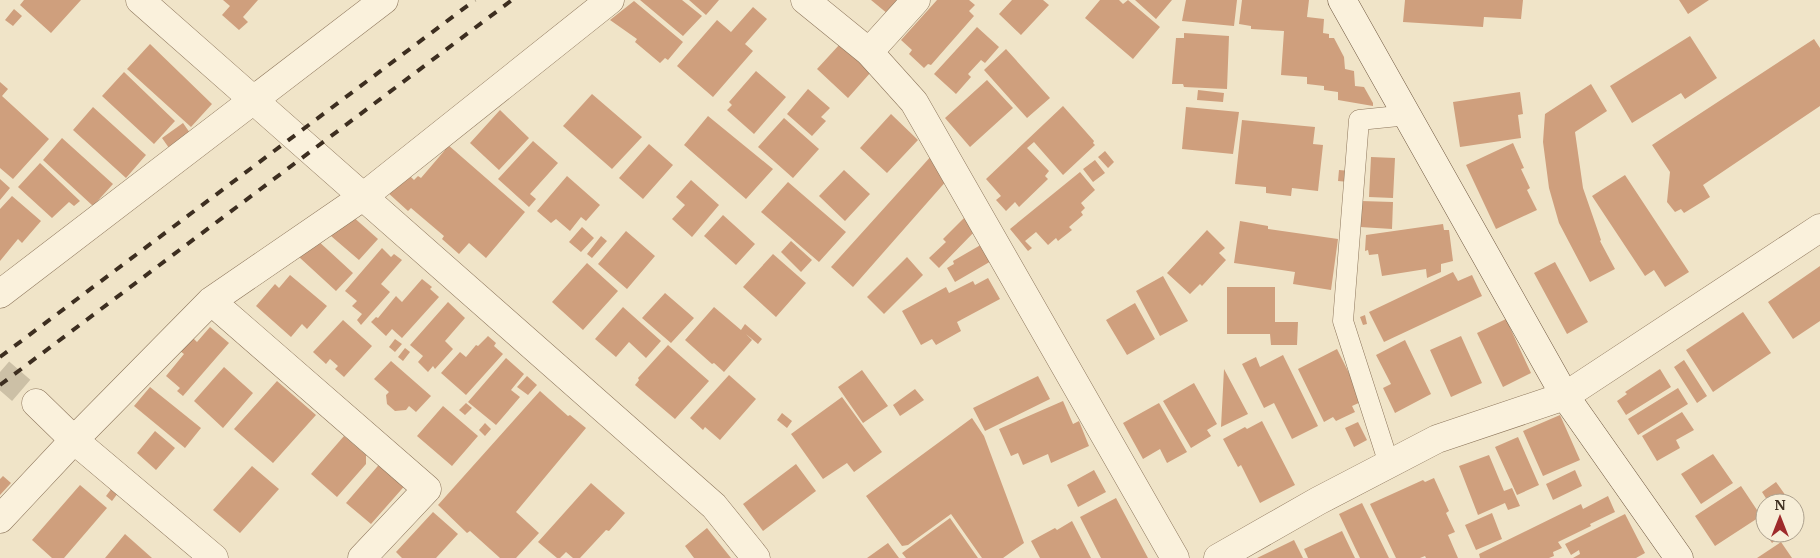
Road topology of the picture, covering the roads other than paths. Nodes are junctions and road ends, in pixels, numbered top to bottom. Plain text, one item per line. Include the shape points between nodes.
1 (140, 0) edge
2 (384, 0) edge
3 (610, 0) edge
4 (805, 0) edge
5 (916, 0) edge
6 (1342, 0) edge
7 (869, 52) junction
8 (255, 100) junction
9 (1408, 116) junction
10 (364, 196) junction
11 (1820, 228) edge
12 (0, 294) edge
13 (211, 301) junction
14 (1565, 396) junction
15 (36, 403) tunnel mouth
16 (74, 440) junction
17 (1389, 464) junction
18 (0, 520) edge
19 (214, 558) edge
20 (362, 558) edge
21 (756, 558) edge
22 (1175, 558) edge
23 (1218, 558) edge
24 (1679, 558) edge

1 - 8 street
2 - 8 street
3 - 10 street
4 - 7 street
5 - 7 street
6 - 9 street
7 - 22 street via 914,102
8 - 10 street
8 - 12 street
9 - 14 street
9 - 17 lane via 1359,120 1343,321
10 - 13 street
10 - 21 street via 714,506
11 - 14 street
13 - 16 street
13 - 20 street via 427,490
14 - 17 street via 1437,439
14 - 24 street
15 - 16 street
16 - 18 street
16 - 19 street
17 - 23 street

